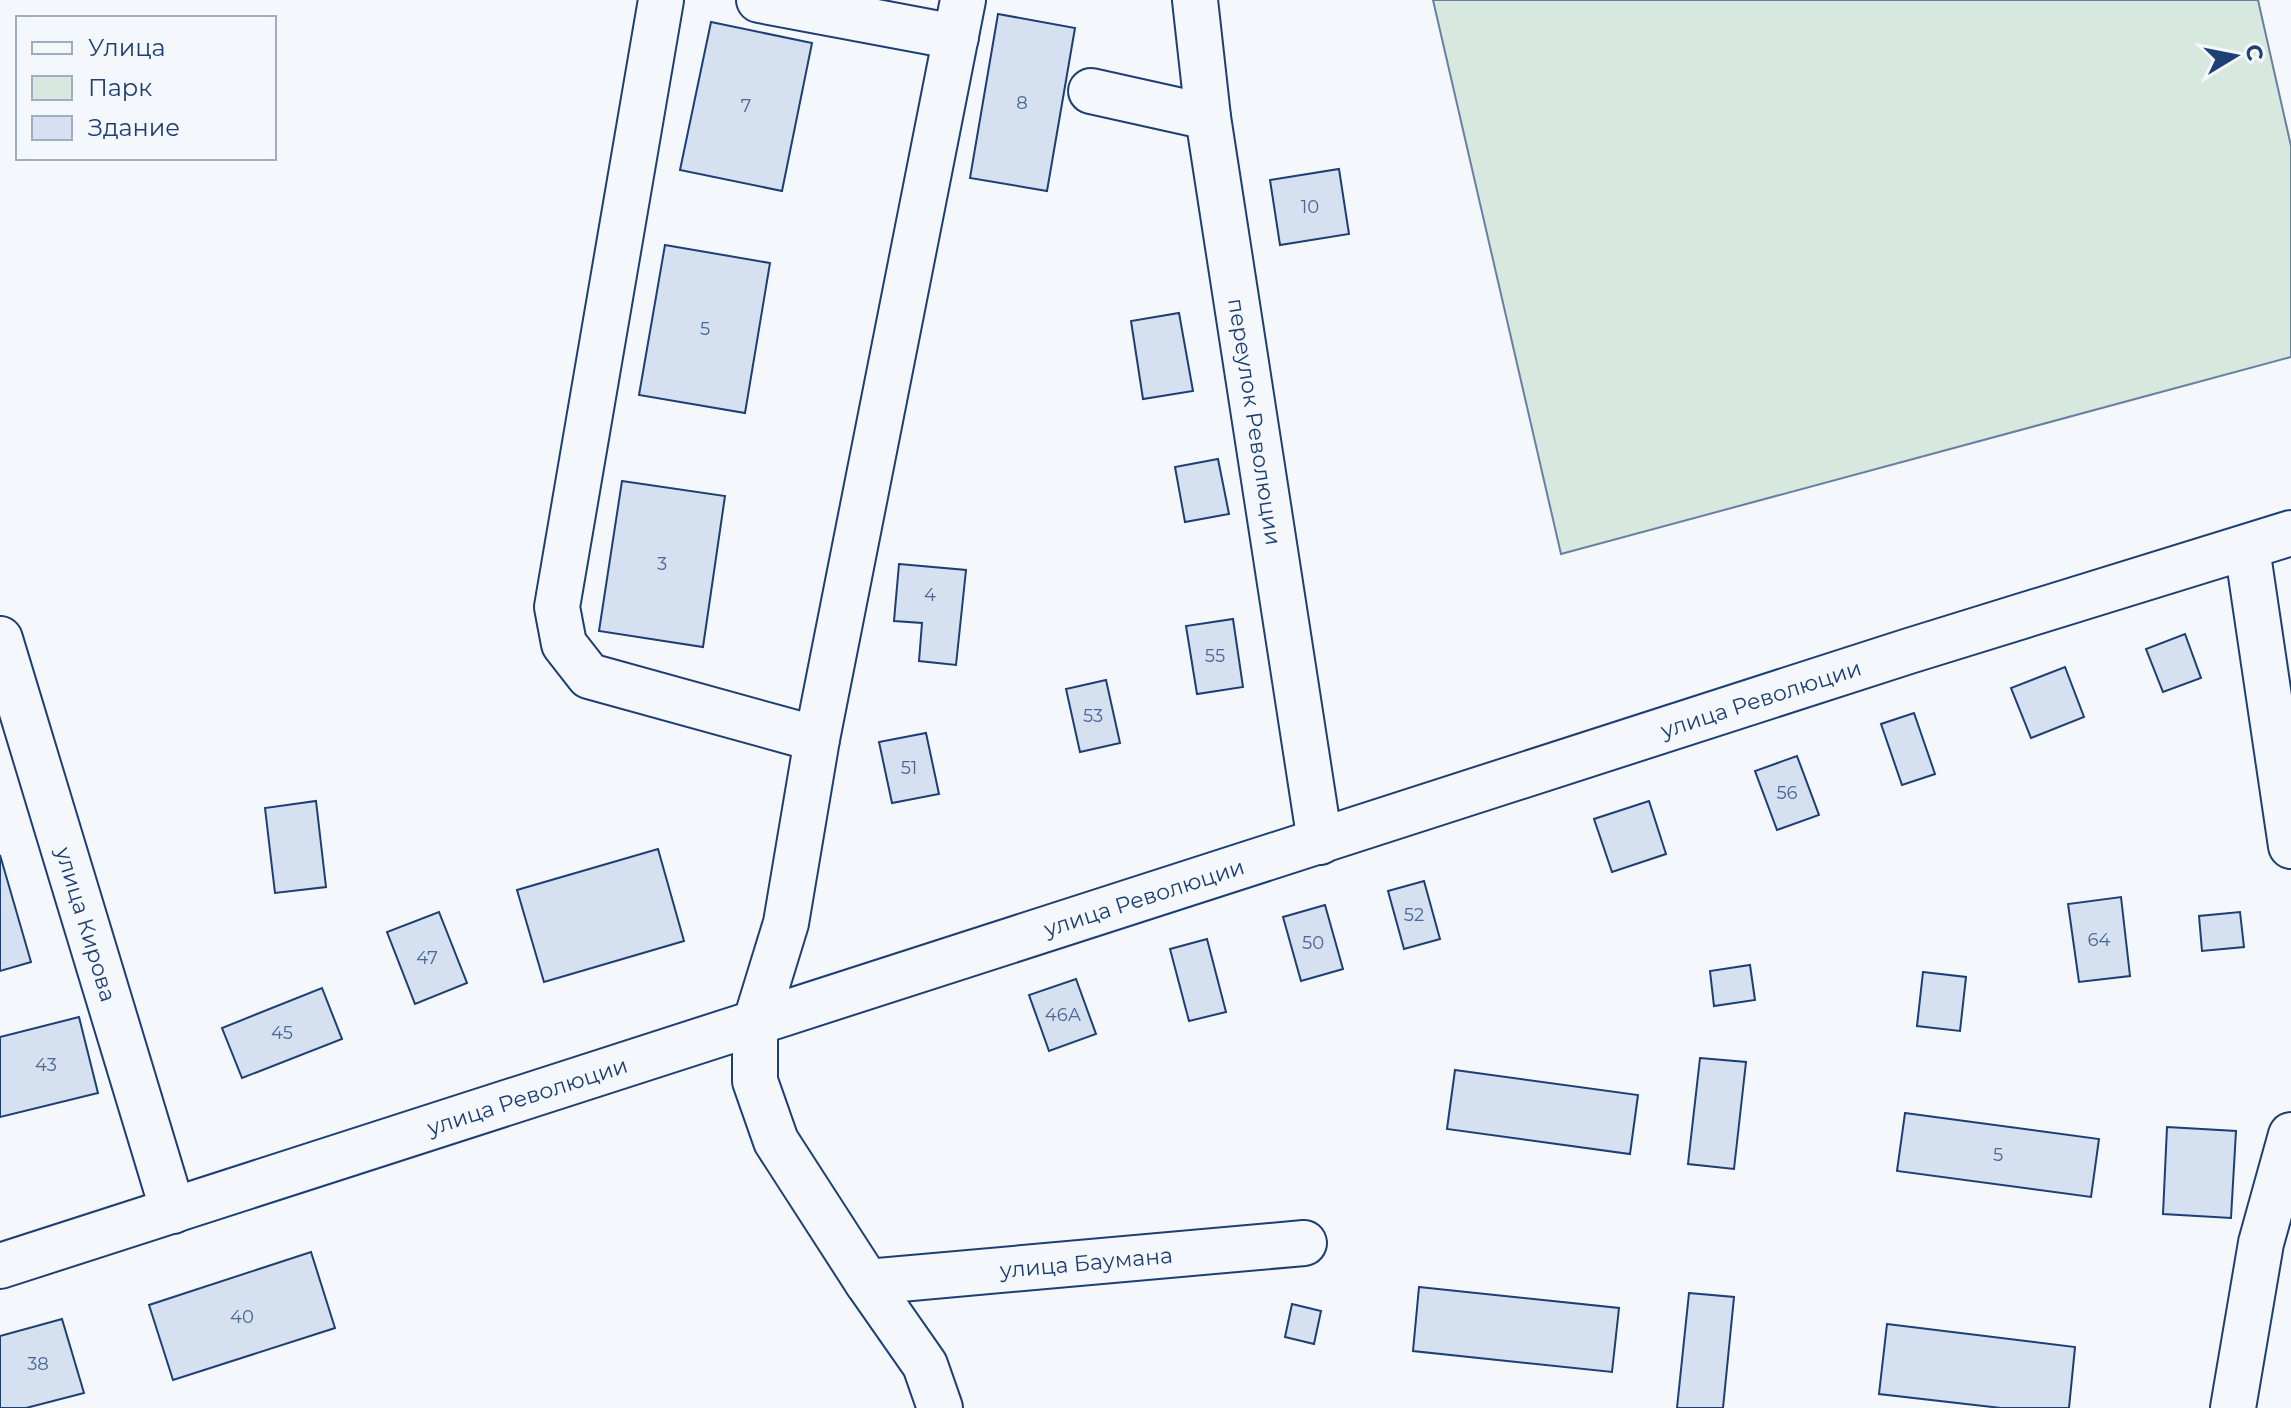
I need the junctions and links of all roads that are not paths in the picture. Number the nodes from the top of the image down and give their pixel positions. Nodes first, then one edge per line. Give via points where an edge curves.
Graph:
1 (661, 0) edge
2 (759, 0) edge
3 (1195, 0) edge
4 (960, 19) edge
5 (1091, 91) dead end
6 (1208, 117) junction
7 (2291, 533) edge
8 (2247, 548) junction
9 (0, 639) edge
10 (817, 739) junction
11 (1320, 842) junction
12 (2291, 846) edge
13 (755, 1024) junction
14 (2291, 1135) edge
15 (173, 1211) junction
16 (1304, 1243) dead end
17 (2276, 1244) edge
18 (0, 1266) edge
19 (867, 1282) junction
20 (940, 1408) edge
21 (2233, 1408) edge

1 - 10 street via 557,607 564,644 589,676
2 - 4 street
3 - 6 street, переулок Революции
4 - 10 street
5 - 6 street
6 - 11 street, переулок Революции
7 - 8 street, улица Революции
8 - 11 street, улица Революции via 1909,651
8 - 12 street
9 - 15 street, улица Кирова
10 - 13 street via 786,923
11 - 13 street, улица Революции
13 - 15 street, улица Революции
13 - 19 street via 755,1081 776,1141
14 - 17 street
15 - 18 street, улица Революции
16 - 19 street, улица Баумана
17 - 21 street
19 - 20 street via 925,1365

